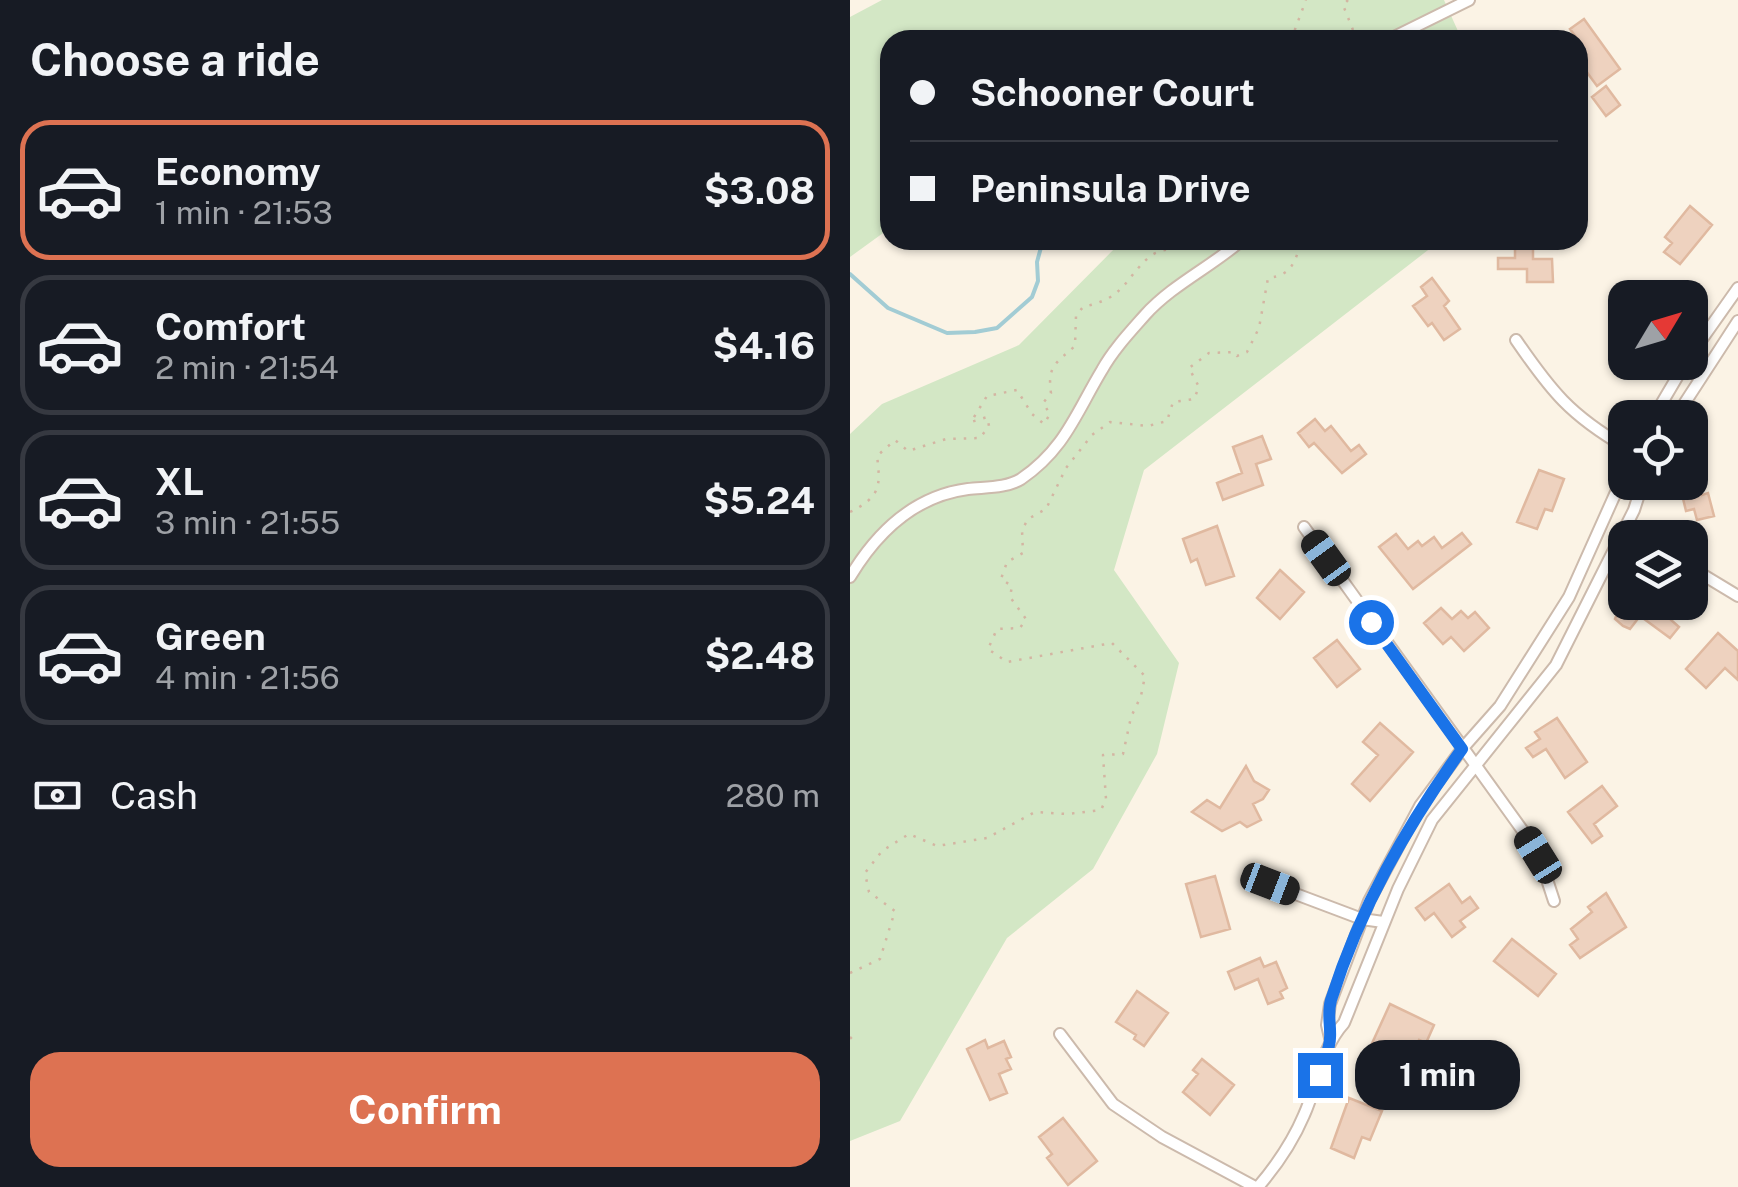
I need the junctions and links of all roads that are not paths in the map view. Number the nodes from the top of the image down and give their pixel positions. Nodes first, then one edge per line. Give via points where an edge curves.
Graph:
1 (1469, 0) edge
2 (1408, 30) edge
3 (1228, 250) edge
4 (1738, 288) edge
5 (1738, 321) edge
6 (1708, 331) edge
7 (1516, 340) dead end
8 (1686, 400) edge
9 (1608, 437) edge
10 (1613, 500) edge
11 (1304, 527) dead end
12 (1600, 529) junction
13 (1608, 533) edge
14 (1608, 566) edge
15 (850, 577) edge
16 (1708, 578) edge
17 (1738, 596) edge
18 (1462, 749) junction
19 (1474, 765) junction
20 (1270, 884) dead end
21 (1554, 901) dead end
22 (1362, 919) junction
23 (1383, 922) junction
24 (1060, 1034) dead end
25 (1330, 1038) junction
26 (1256, 1187) edge

1 - 2 street
3 - 15 street via 1145,316 1102,368 1056,450 1014,483 919,503 872,545
4 - 6 street
5 - 8 street
7 - 9 street via 1568,409
10 - 12 street
11 - 18 street
12 - 13 street
12 - 18 street via 1543,640
14 - 19 street via 1556,665
16 - 17 street
18 - 19 street
18 - 22 street via 1420,806
19 - 21 street via 1538,855
19 - 23 street via 1432,820
20 - 22 street
22 - 23 street
22 - 25 street via 1330,1004
23 - 25 street via 1344,1023
24 - 26 street via 1114,1104
25 - 26 street via 1302,1120

